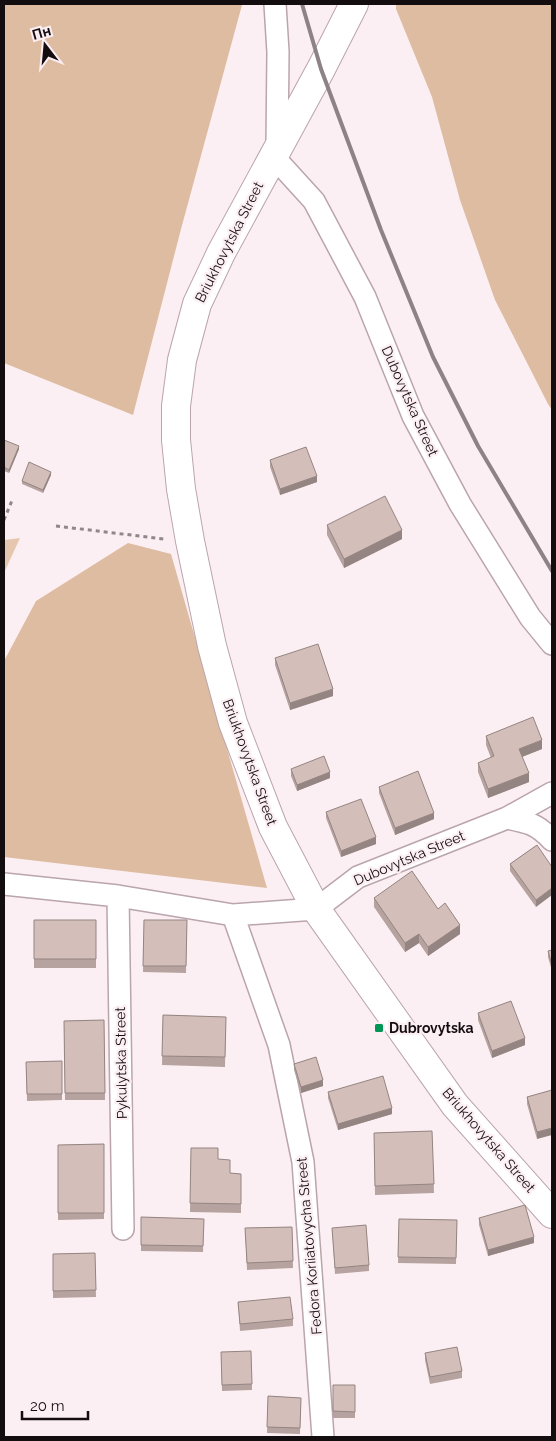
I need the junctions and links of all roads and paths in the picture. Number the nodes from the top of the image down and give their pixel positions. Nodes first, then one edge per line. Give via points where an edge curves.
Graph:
1 (275, 4) edge
2 (354, 4) edge
3 (275, 151) junction
4 (13, 498) dead end
5 (4, 520) edge
6 (552, 644) edge
7 (552, 793) edge
8 (507, 818) junction
9 (552, 840) edge
10 (4, 884) edge
11 (118, 896) junction
12 (316, 909) junction
13 (233, 915) junction
14 (552, 1214) edge
15 (123, 1229) dead end
16 (323, 1437) edge

1 - 3 street via 278,52
2 - 3 main road, Briukhovytska Street
3 - 6 street, Dubovytska Street via 314,201 365,298 414,416 460,504 530,617
3 - 12 main road, Briukhovytska Street via 220,253 197,304 182,360 176,406 176,440 190,541 212,646 233,723 273,827
4 - 5 path
7 - 8 street, Dubovytska Street
8 - 9 street via 527,822
8 - 12 street, Dubovytska Street via 358,877
10 - 11 street
11 - 13 street
11 - 15 street, Pykulytska Street
12 - 13 street
12 - 14 main road, Briukhovytska Street via 455,1105
13 - 16 street, Fedora Koriiatovycha Street via 278,1045 303,1162

